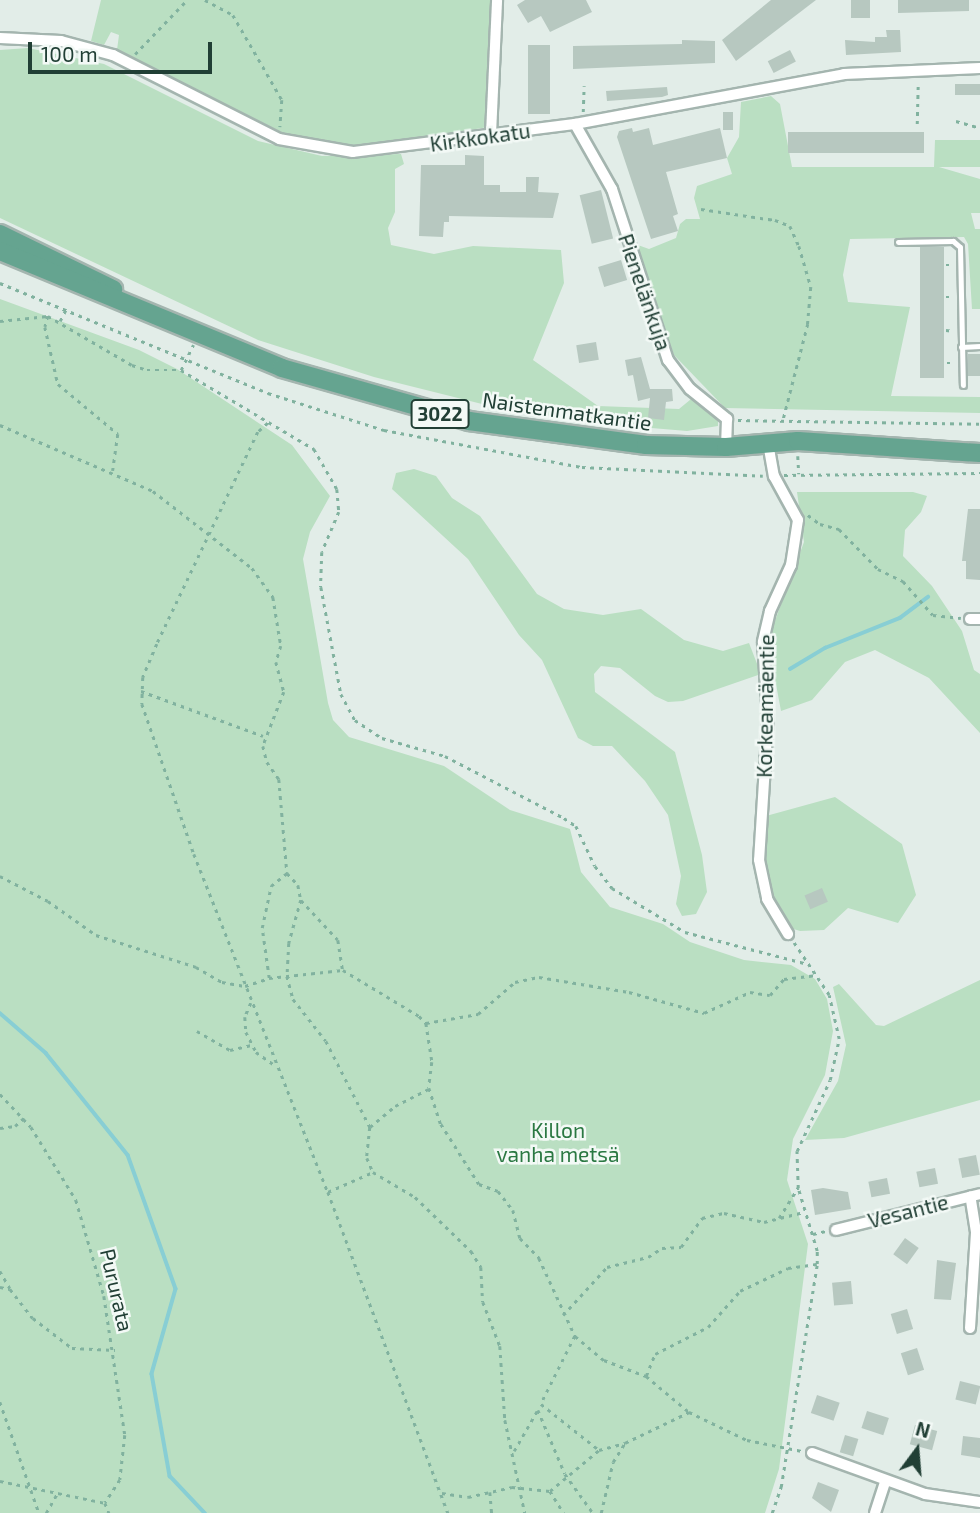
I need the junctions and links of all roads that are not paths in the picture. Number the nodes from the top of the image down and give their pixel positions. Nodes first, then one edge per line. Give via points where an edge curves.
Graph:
1 (497, 0) edge
2 (0, 38) edge
3 (980, 68) edge
4 (579, 123) junction
5 (491, 134) junction
6 (0, 234) edge
7 (898, 242) dead end
8 (0, 251) edge
9 (167, 320) junction
10 (980, 346) edge
11 (961, 347) junction
12 (963, 386) dead end
13 (980, 443) edge
14 (726, 447) junction
15 (929, 447) junction
16 (768, 448) junction
17 (980, 453) edge
18 (788, 933) road end
19 (975, 1195) edge
20 (836, 1230) dead end
21 (970, 1328) dead end
22 (812, 1453) road end
23 (885, 1482) junction
24 (980, 1502) edge
25 (875, 1513) edge

1 - 5 street
2 - 5 street, Kirkkokatu via 61,41 130,62 279,139 318,148 373,152
3 - 4 street, Kirkkokatu via 844,74
4 - 5 street, Kirkkokatu
4 - 14 street, Pienelänkuja via 612,189 668,360 690,389 727,419
6 - 9 main road, Naistenmatkantie / 3022
7 - 11 lane via 953,241 960,247
8 - 9 main road, Naistenmatkantie / 3022
9 - 14 main road, Naistenmatkantie / 3022 via 282,368 413,408 592,440
10 - 11 lane
11 - 12 lane
13 - 15 main road, Naistenmatkantie / 3022
14 - 16 main road, Naistenmatkantie / 3022
15 - 16 main road, Naistenmatkantie / 3022
15 - 17 main road, Naistenmatkantie / 3022
16 - 18 street, Korkeamäentie via 774,476 798,520 795,551 770,611 763,642 768,718 759,860 767,899
19 - 20 street, Vesantie
19 - 21 street
22 - 23 street
23 - 24 street via 925,1494
23 - 25 street

